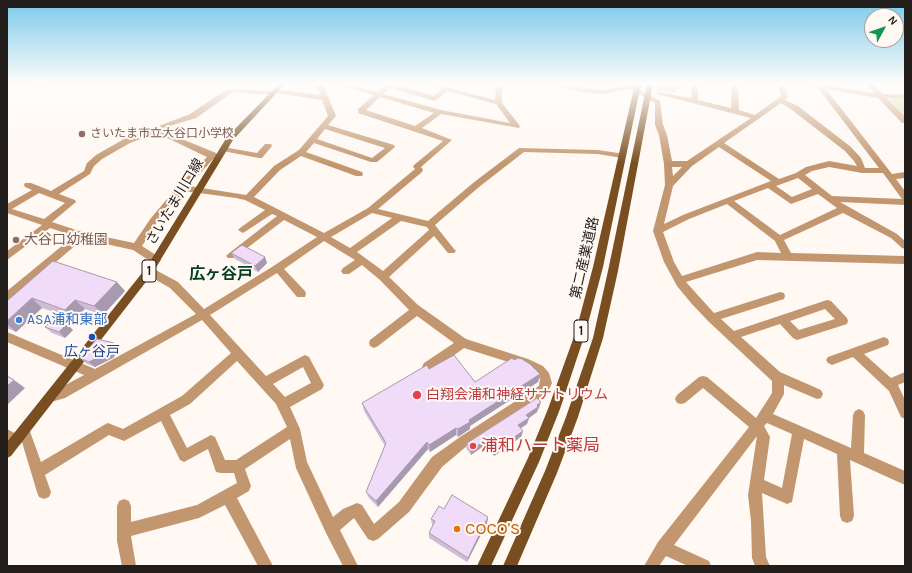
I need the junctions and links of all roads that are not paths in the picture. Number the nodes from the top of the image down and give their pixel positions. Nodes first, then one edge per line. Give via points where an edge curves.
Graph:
1 (200, 111) edge
2 (256, 111) edge
3 (330, 111) edge
4 (360, 111) edge
5 (436, 111) edge
6 (504, 111) edge
7 (628, 111) edge
8 (645, 111) edge
9 (658, 111) edge
10 (735, 111) edge
11 (766, 111) edge
12 (799, 111) edge
13 (840, 111) edge
14 (895, 111) edge
15 (440, 112) junction
16 (756, 118) junction
17 (905, 121) edge
18 (163, 126) dead end
19 (324, 126) junction
20 (416, 129) junction
21 (313, 140) junction
22 (718, 143) junction
23 (268, 146) dead end
24 (223, 149) junction
25 (301, 153) junction
26 (622, 156) junction
27 (215, 157) junction
28 (668, 164) junction
29 (689, 164) junction
30 (862, 170) junction
31 (359, 174) dead end
32 (888, 174) junction
33 (799, 175) junction
34 (905, 175) edge
35 (774, 183) junction
36 (28, 185) dead end
37 (669, 185) junction
38 (181, 188) junction
39 (39, 189) junction
40 (198, 190) junction
41 (820, 190) junction
42 (52, 194) junction
43 (905, 197) edge
44 (248, 198) junction
45 (831, 199) junction
46 (728, 201) junction
47 (905, 202) edge
48 (7, 209) edge
49 (843, 209) junction
50 (271, 210) junction
51 (371, 210) junction
52 (282, 216) junction
53 (400, 217) junction
54 (47, 223) junction
55 (432, 227) junction
56 (243, 230) dead end
57 (658, 232) junction
58 (80, 235) junction
59 (324, 237) junction
60 (779, 239) junction
61 (905, 246) edge
62 (136, 248) junction
63 (452, 251) dead end
64 (351, 252) junction
65 (7, 256) edge
66 (231, 256) edge
67 (788, 258) junction
68 (156, 260) junction
69 (362, 260) junction
70 (905, 260) edge
71 (278, 268) junction
72 (149, 270) junction
73 (346, 271) dead end
74 (383, 277) junction
75 (680, 280) junction
76 (301, 294) dead end
77 (780, 296) dead end
78 (7, 298) edge
79 (417, 310) junction
80 (204, 314) junction
81 (712, 318) junction
82 (782, 319) junction
83 (7, 336) edge
84 (732, 336) junction
85 (884, 342) dead end
86 (374, 343) dead end
87 (463, 343) junction
88 (855, 352) junction
89 (237, 354) junction
90 (832, 360) dead end
91 (76, 366) junction
92 (428, 367) edge
93 (96, 375) junction
94 (776, 376) junction
95 (905, 377) edge
96 (264, 383) junction
97 (890, 384) junction
98 (817, 394) dead end
99 (51, 397) junction
100 (681, 398) dead end
101 (282, 406) junction
102 (163, 413) junction
103 (905, 413) edge
104 (859, 415) dead end
105 (761, 421) junction
106 (294, 429) junction
107 (24, 430) junction
108 (799, 431) junction
109 (11, 438) edge
110 (843, 451) junction
111 (7, 452) edge
112 (857, 458) junction
113 (238, 466) junction
114 (37, 472) junction
115 (905, 478) edge
116 (757, 484) junction
117 (44, 492) dead end
118 (228, 496) junction
119 (124, 506) dead end
120 (847, 516) dead end
121 (331, 528) junction
122 (124, 531) junction
123 (663, 547) junction
124 (129, 566) edge
125 (266, 566) edge
126 (351, 566) edge
127 (484, 566) edge
128 (510, 566) edge
129 (651, 566) edge
130 (704, 566) edge
131 (763, 566) edge

1 - 18 street via 193,116
2 - 24 main road, さいたま川口線 / 1
3 - 19 street via 332,116
4 - 20 street
5 - 15 street
6 - 15 street via 516,126
7 - 26 main road, 第二産業道路 / 1
8 - 128 main road, 第二産業道路 / 1 via 598,338 551,473
9 - 28 street
10 - 16 street
11 - 16 street
12 - 30 street via 848,149 858,160
13 - 32 street
14 - 17 street
15 - 20 street
16 - 22 street
19 - 21 street
19 - 21 street via 391,147 371,160
20 - 51 street via 448,140 418,167 419,170
21 - 25 street
22 - 29 street
22 - 35 street
23 - 24 street via 259,156
24 - 27 main road, さいたま川口線 / 1
25 - 31 street
25 - 44 street via 278,168
26 - 55 street via 598,152 522,150 476,184
26 - 127 main road, 第二産業道路 / 1 via 581,331 533,462
27 - 38 street
27 - 40 main road, さいたま川口線 / 1
27 - 42 street via 160,132 127,141 99,157 90,165 87,172
28 - 29 street
28 - 37 street
29 - 37 street
30 - 32 street
30 - 33 street via 829,164 809,169
32 - 34 street
32 - 43 street
33 - 35 street
33 - 41 street
35 - 41 street via 791,201
35 - 46 street
36 - 39 street
37 - 57 street
38 - 40 street
38 - 62 street via 154,220
39 - 42 street
39 - 48 street
40 - 44 street
40 - 68 main road, さいたま川口線 / 1
41 - 45 street
42 - 54 street via 72,202
44 - 50 street
45 - 47 street
45 - 49 street
46 - 57 street via 686,217
46 - 60 street
48 - 54 street
49 - 60 street
49 - 61 street via 894,236
50 - 52 street
50 - 56 street
51 - 53 street
51 - 59 street
52 - 59 street
52 - 66 street
53 - 55 street
53 - 64 street
54 - 58 street
54 - 65 street
55 - 63 street
55 - 74 street
57 - 75 street via 669,262
58 - 62 street
58 - 78 street
59 - 64 street
59 - 71 street
60 - 67 street
62 - 68 street
64 - 69 street
67 - 70 street
67 - 75 street via 757,256
68 - 72 main road, さいたま川口線 / 1
69 - 73 street
69 - 74 street
71 - 76 street
71 - 80 street
72 - 80 street via 174,285
72 - 91 main road, さいたま川口線 / 1
74 - 79 street
75 - 81 street
77 - 81 street
79 - 86 street
79 - 87 street
80 - 89 street
80 - 93 street
81 - 84 street
82 - 82 street via 827,304 843,321 797,335
82 - 84 street
83 - 91 street
84 - 94 street
85 - 88 street
87 - 92 street
87 - 121 street via 524,362 539,370 545,377 543,390 464,440 437,462 404,507 373,534 357,510
88 - 90 street
88 - 97 street
89 - 96 street
89 - 102 street via 186,400
91 - 93 street
91 - 99 main road, さいたま川口線 / 1
93 - 99 street
94 - 98 street
94 - 105 street via 778,394
95 - 97 street
96 - 101 street
96 - 101 street via 306,360 318,385
97 - 103 street
99 - 107 main road, さいたま川口線 / 1
100 - 105 street via 703,381
101 - 106 street
102 - 113 street via 184,456 212,441 221,467
102 - 114 street via 124,435 108,429
104 - 112 street
105 - 108 street
105 - 116 street via 764,437
105 - 123 street
106 - 113 street
106 - 121 street via 301,463
107 - 109 main road, さいたま川口線 / 1
107 - 114 street
108 - 110 street
108 - 116 street via 787,497
109 - 111 main road, さいたま川口線 / 1
110 - 112 street
110 - 120 street
112 - 115 street
113 - 118 street via 244,486
114 - 117 street
116 - 131 street via 755,495 759,558
118 - 122 street via 199,511
118 - 125 street
119 - 122 street
121 - 126 street
122 - 124 street
123 - 129 street
123 - 130 street

